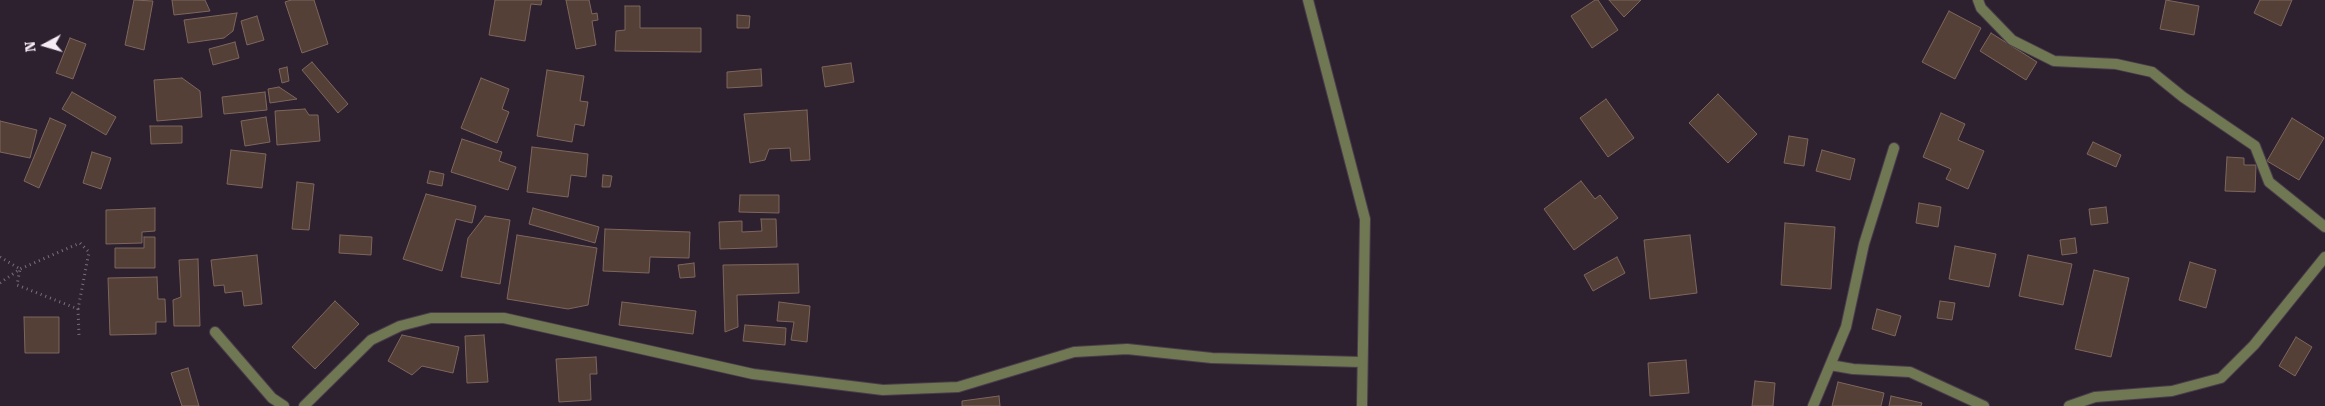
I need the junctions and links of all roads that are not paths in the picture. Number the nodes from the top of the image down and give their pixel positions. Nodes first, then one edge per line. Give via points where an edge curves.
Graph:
1 (1308, 0) edge
2 (1978, 0) edge
3 (1894, 148) dead end
4 (2325, 227) edge
5 (2325, 257) edge
6 (215, 332) dead end
7 (1361, 362) junction
8 (1830, 365) junction
9 (284, 406) edge
10 (304, 406) edge
11 (1362, 406) edge
12 (1813, 406) edge
13 (1984, 406) edge
14 (2069, 406) edge

1 - 7 street via 1365,219
2 - 4 street via 1981,8 2012,40 2054,60 2116,64 2152,72 2255,146 2269,182
3 - 8 street via 1864,244 1846,327
5 - 14 street via 2254,345 2221,378 2172,391 2095,397
6 - 9 street via 272,398
7 - 10 street via 1212,358 1127,349 1074,352 958,387 883,390 753,374 504,318 431,318 400,326 371,340
7 - 11 street
8 - 12 street
8 - 13 street via 1910,372

